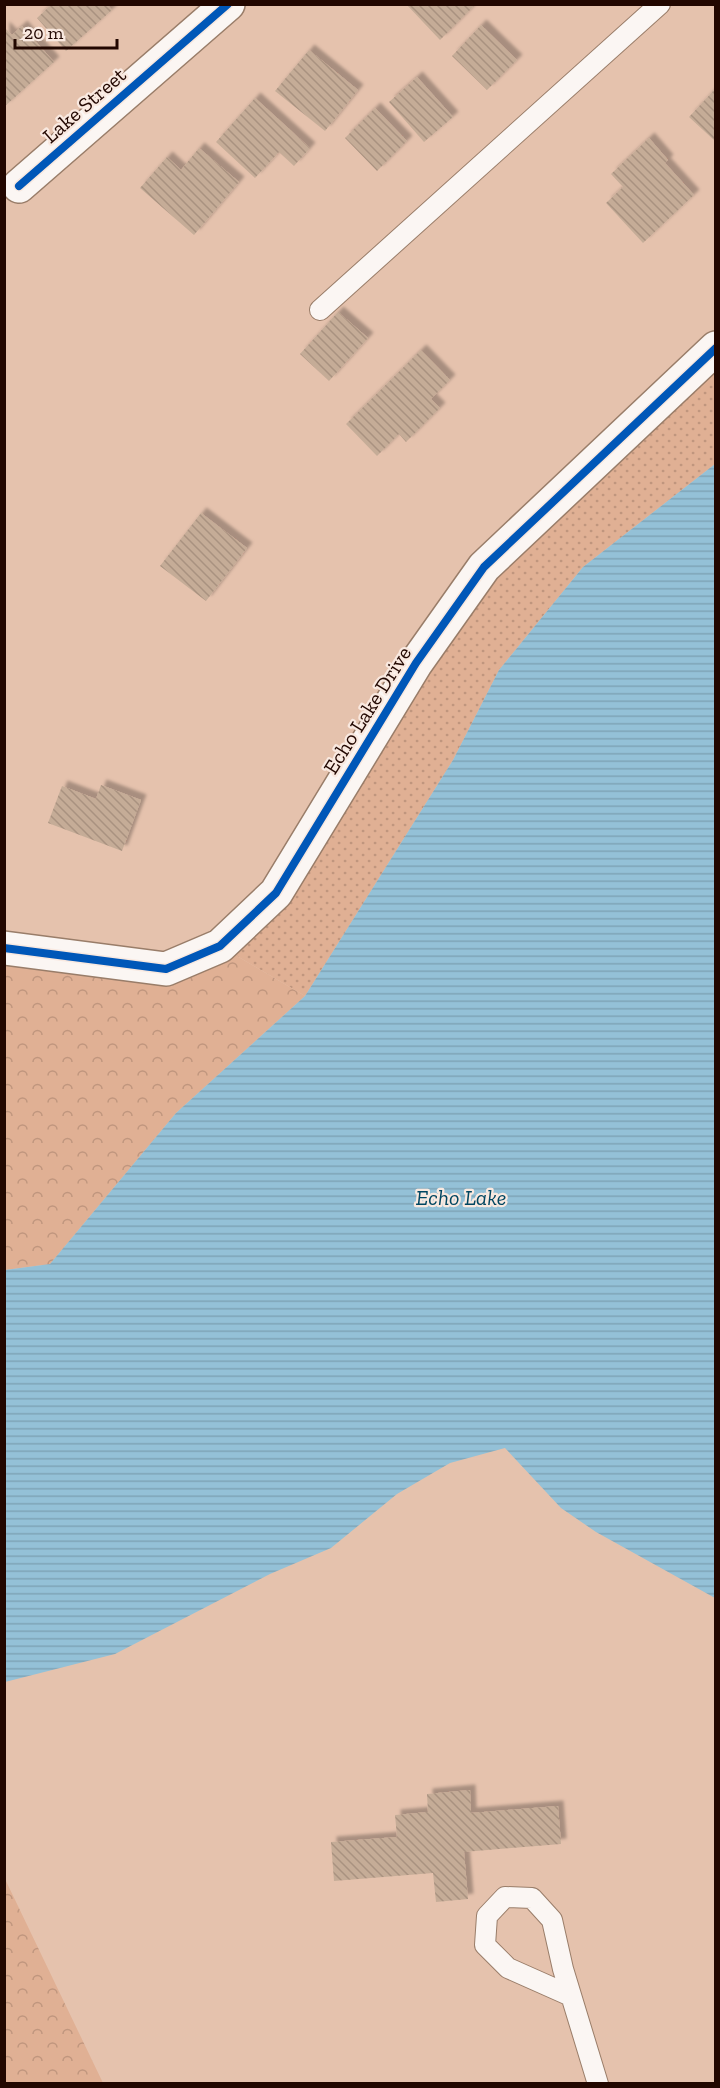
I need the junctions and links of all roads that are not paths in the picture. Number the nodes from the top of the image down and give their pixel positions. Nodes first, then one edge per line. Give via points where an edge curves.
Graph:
1 (228, 4) edge
2 (660, 4) edge
3 (12, 183) edge
4 (320, 310) dead end
5 (716, 348) edge
6 (4, 948) edge
7 (571, 1996) junction
8 (598, 2084) edge

1 - 3 street, Lake Street
2 - 4 lane
5 - 6 street, Echo Lake Drive via 484,567 416,663 276,893 220,946 166,969
7 - 7 lane via 552,1920 532,1898 505,1897 487,1916 485,1945 508,1968
7 - 8 lane

